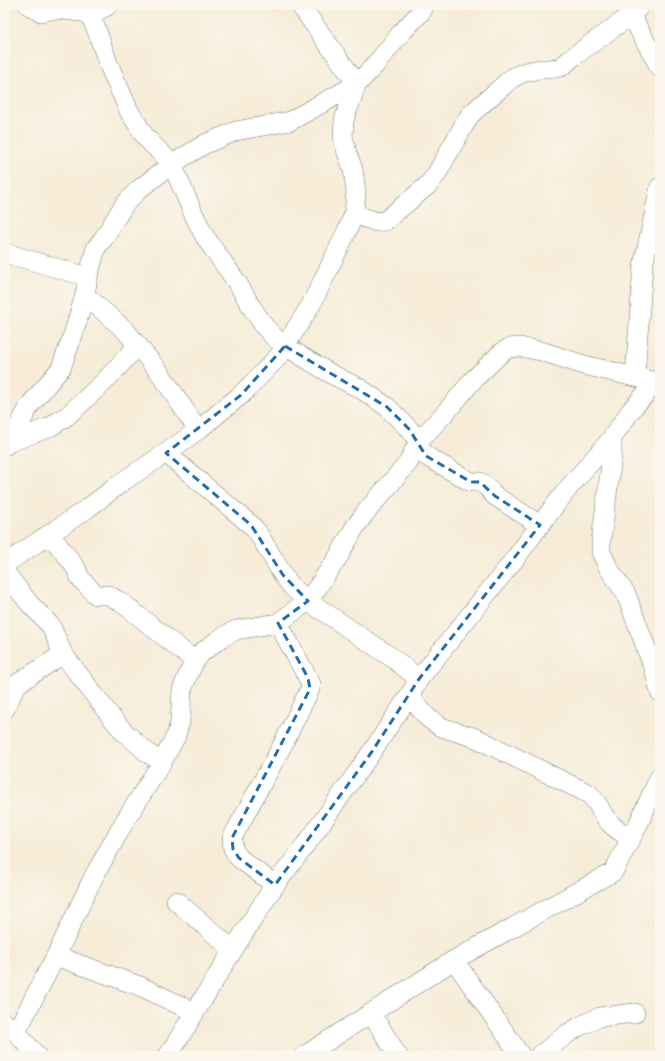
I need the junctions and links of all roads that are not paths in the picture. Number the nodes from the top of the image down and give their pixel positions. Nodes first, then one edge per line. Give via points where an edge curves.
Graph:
1 (28, 5) edge
2 (108, 5) edge
3 (300, 5) edge
4 (425, 5) edge
5 (636, 10) edge
6 (89, 14) junction
7 (660, 68) edge
8 (357, 84) junction
9 (172, 164) junction
10 (660, 187) edge
11 (354, 214) junction
12 (5, 253) edge
13 (86, 286) junction
14 (138, 345) junction
15 (285, 346) junction
16 (635, 377) junction
17 (658, 380) edge
18 (198, 430) junction
19 (612, 438) junction
20 (419, 441) junction
21 (7, 444) edge
22 (166, 453) junction
23 (540, 525) junction
24 (50, 534) junction
25 (5, 564) edge
26 (5, 572) edge
27 (308, 601) junction
28 (278, 623) junction
29 (63, 654) junction
30 (194, 661) junction
31 (418, 679) junction
32 (660, 692) edge
33 (409, 696) junction
34 (5, 708) edge
35 (162, 762) junction
36 (660, 776) edge
37 (631, 839) junction
38 (275, 885) junction
39 (176, 901) dead end
40 (233, 950) junction
41 (56, 956) junction
42 (454, 960) junction
43 (194, 1012) junction
44 (371, 1013) junction
45 (635, 1013) dead end
46 (11, 1028) edge
47 (37, 1056) edge
48 (168, 1056) edge
49 (304, 1056) edge
50 (398, 1056) edge
51 (521, 1056) edge
52 (539, 1056) edge

1 - 6 street via 41,12 56,9
2 - 6 street
3 - 8 street
4 - 8 street
5 - 7 street
5 - 11 street via 561,67 539,68 512,78 470,116 436,176 385,221 377,222
6 - 9 street via 130,111 146,138
8 - 9 street via 290,121 236,131 206,144
8 - 11 street via 344,120 343,136 353,169 356,192
9 - 13 street via 138,190 124,205 96,248
9 - 15 street via 205,237 264,326
10 - 16 street via 643,266
11 - 15 street via 312,303
12 - 13 street
13 - 14 street
13 - 21 street via 61,368 30,405
14 - 18 street
14 - 21 street via 104,382 67,416 50,427
15 - 18 street via 279,356 241,394
15 - 20 street via 388,407
16 - 17 street
16 - 20 street via 520,346 509,348 488,364
17 - 19 street via 632,409
18 - 22 street
19 - 23 street
19 - 32 street via 601,552 626,594
20 - 23 street via 420,449 426,456 471,482 480,482 496,496
20 - 27 street via 408,463 366,512
22 - 24 street
22 - 27 street via 251,525 283,575
23 - 31 street
24 - 25 street
24 - 30 street via 71,561 80,578 96,595 108,595 121,602
26 - 29 street via 51,626
27 - 28 street
27 - 31 street via 394,659
28 - 30 street via 236,630 208,647
28 - 38 street via 311,684 310,689 232,838 233,849 239,858
29 - 34 street via 18,684
29 - 35 street via 124,732
30 - 35 street via 182,690 180,722 176,736
31 - 33 street
33 - 37 street via 428,718 441,727 476,738 589,794 595,798 611,824
33 - 38 street
35 - 41 street via 94,876
36 - 37 street
37 - 42 street via 613,872
38 - 40 street
39 - 40 street
40 - 43 street
41 - 43 street via 142,987
41 - 46 street
42 - 44 street
42 - 51 street
43 - 48 street
44 - 49 street
44 - 50 street
45 - 52 street via 600,1016 567,1034
46 - 47 street

